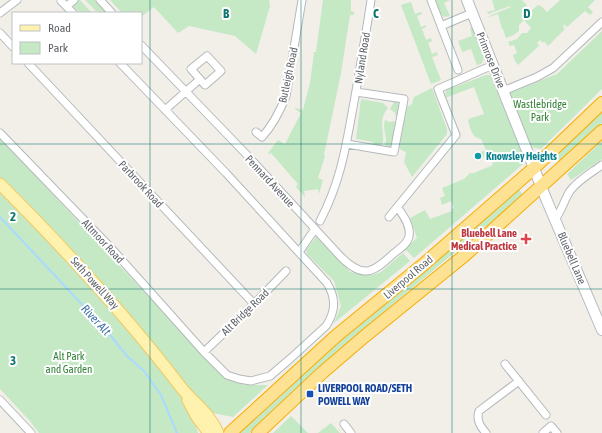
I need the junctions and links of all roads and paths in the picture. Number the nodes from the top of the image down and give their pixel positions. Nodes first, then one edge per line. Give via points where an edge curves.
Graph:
1 (17, 0) edge
2 (74, 0) edge
3 (100, 0) edge
4 (302, 0) edge
5 (371, 0) edge
6 (432, 0) edge
7 (467, 0) edge
8 (62, 1) edge
9 (67, 6) junction
10 (73, 12) edge
11 (111, 12) edge
12 (0, 13) edge
13 (472, 14) junction
14 (602, 22) edge
15 (441, 26) junction
16 (0, 33) edge
17 (142, 45) edge
18 (12, 46) edge
19 (29, 64) edge
20 (121, 64) edge
21 (493, 65) junction
22 (458, 70) dead end
23 (200, 78) dead end
24 (185, 91) junction
25 (503, 91) junction
26 (356, 92) junction
27 (602, 103) edge
28 (165, 110) junction
29 (602, 131) edge
30 (256, 132) dead end
31 (0, 133) edge
32 (347, 144) junction
33 (602, 165) edge
34 (534, 168) junction
35 (0, 184) edge
36 (541, 187) junction
37 (398, 208) junction
38 (389, 217) dead end
39 (555, 220) junction
40 (320, 221) dead end
41 (315, 229) junction
42 (299, 252) junction
43 (286, 271) dead end
44 (254, 304) junction
45 (602, 330) edge
46 (204, 352) junction
47 (505, 364) dead end
48 (519, 381) junction
49 (182, 389) junction
50 (0, 400) edge
51 (546, 415) dead end
52 (344, 424) dead end
53 (348, 432) edge
54 (31, 433) edge
55 (209, 433) edge
56 (218, 433) edge
57 (230, 433) edge
58 (258, 433) edge
59 (486, 433) edge
60 (543, 433) edge
61 (557, 433) edge

1 - 12 street
2 - 9 street
3 - 11 street
4 - 30 street, Butleigh Road via 286,96 268,131 262,137
5 - 26 street, Nyland Road
6 - 15 street
7 - 13 street, Primrose Drive
8 - 9 street
9 - 10 street
13 - 15 street
13 - 21 street, Primrose Drive
14 - 25 street via 554,68
15 - 22 street
16 - 18 street
17 - 24 street, Pennard Avenue
19 - 44 street, Parbrook Road
20 - 28 street
21 - 25 street, Primrose Drive
21 - 37 street via 438,89 456,135
23 - 24 street
24 - 28 street
24 - 41 street, Pennard Avenue
25 - 34 street, Primrose Drive
26 - 32 street, Nyland Road
26 - 32 street, Nyland Road via 404,99 403,105 394,152
27 - 34 highway, Liverpool Road
28 - 42 street
29 - 36 highway, Liverpool Road
31 - 46 street, Altmoor Road via 112,249
32 - 40 street, Nyland Road via 342,168
33 - 39 street via 570,192
34 - 36 street, Primrose Drive
34 - 57 highway, Liverpool Road via 424,264 336,336
35 - 49 main road, Seth Powell Way via 114,304
36 - 39 street, Bluebell Lane
36 - 58 highway, Liverpool Road via 455,264 339,358
37 - 38 street
37 - 41 street, Pennard Avenue via 406,220 410,235 404,245 381,266 374,269 360,271 349,265
39 - 45 street, Bluebell Lane
41 - 42 street
42 - 46 street via 331,289 334,308 326,326 276,372 257,380 244,381 227,375
43 - 44 street, Alt Bridge Road
44 - 46 street, Alt Bridge Road
47 - 48 street
48 - 51 street
48 - 59 street via 481,410 479,424
49 - 55 main road, Seth Powell Way
49 - 56 main road, Seth Powell Way via 209,416
50 - 54 street
52 - 53 street
60 - 61 street via 551,426

